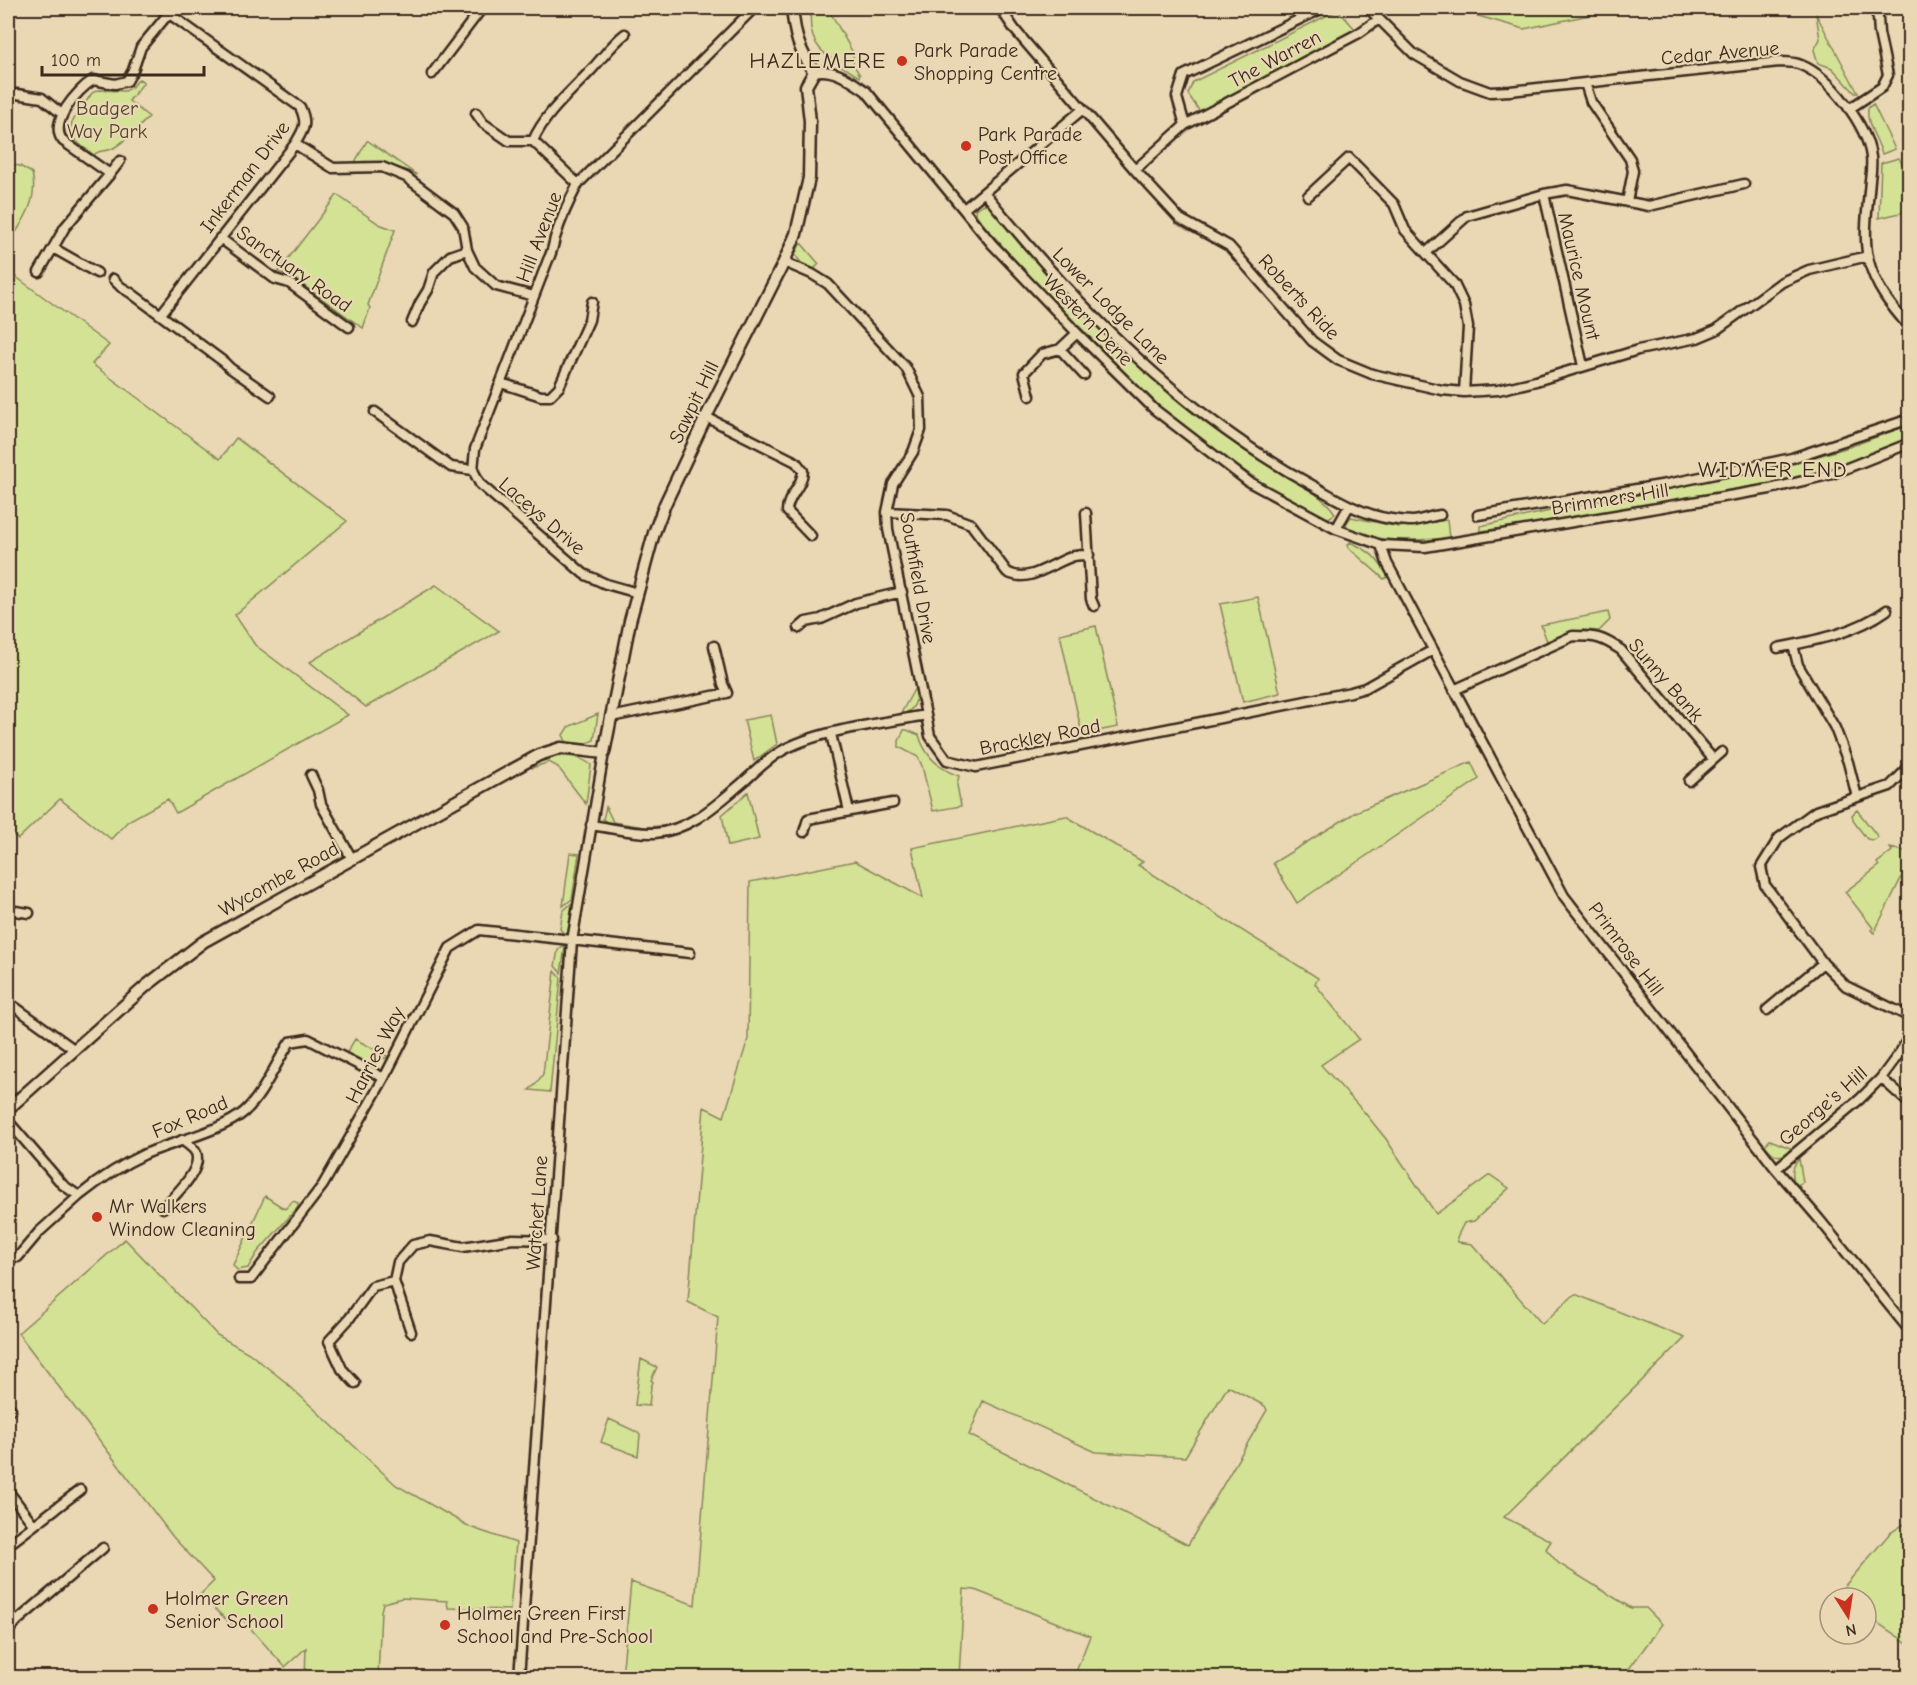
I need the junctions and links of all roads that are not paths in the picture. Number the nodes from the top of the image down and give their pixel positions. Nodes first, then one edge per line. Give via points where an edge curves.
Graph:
1 (161, 8) edge
2 (482, 8) edge
3 (754, 8) edge
4 (792, 8) edge
5 (1013, 8) edge
6 (1323, 8) edge
7 (1368, 8) edge
8 (1874, 8) edge
9 (1002, 11) edge
10 (169, 13) junction
11 (1379, 19) junction
12 (625, 34) dead end
13 (814, 72) junction
14 (432, 74) dead end
15 (1585, 83) junction
16 (8, 95) edge
17 (1083, 109) junction
18 (1849, 109) junction
19 (476, 113) dead end
20 (62, 114) junction
21 (1185, 125) junction
22 (533, 141) junction
23 (295, 144) junction
24 (120, 162) dead end
25 (1136, 170) junction
26 (110, 174) junction
27 (578, 184) junction
28 (1744, 184) dead end
29 (984, 192) junction
30 (1544, 194) junction
31 (1308, 196) dead end
32 (1627, 202) junction
33 (964, 209) junction
34 (220, 238) junction
35 (53, 248) junction
36 (467, 250) junction
37 (1427, 252) junction
38 (1868, 256) junction
39 (784, 262) junction
40 (39, 272) dead end
41 (97, 273) dead end
42 (113, 279) dead end
43 (534, 296) junction
44 (592, 302) dead end
45 (161, 314) junction
46 (412, 322) dead end
47 (349, 327) dead end
48 (1910, 328) edge
49 (1077, 333) junction
50 (1060, 349) junction
51 (1583, 366) junction
52 (1084, 375) dead end
53 (501, 383) junction
54 (1464, 392) junction
55 (270, 396) dead end
56 (1030, 396) dead end
57 (375, 412) dead end
58 (706, 417) junction
59 (1910, 418) edge
60 (1910, 443) edge
61 (473, 470) junction
62 (1349, 506) junction
63 (887, 512) junction
64 (1086, 513) dead end
65 (1440, 515) dead end
66 (1478, 515) dead end
67 (1336, 529) junction
68 (811, 536) dead end
69 (1381, 545) junction
70 (1089, 555) junction
71 (638, 592) junction
72 (902, 592) junction
73 (1094, 606) dead end
74 (1887, 610) dead end
75 (799, 628) dead end
76 (1793, 645) junction
77 (714, 646) dead end
78 (1778, 648) dead end
79 (1433, 650) junction
80 (1454, 690) junction
81 (926, 715) junction
82 (611, 717) junction
83 (831, 734) junction
84 (1722, 752) dead end
85 (604, 753) junction
86 (1713, 759) junction
87 (1910, 766) edge
88 (311, 775) dead end
89 (1689, 781) dead end
90 (1857, 797) junction
91 (893, 803) dead end
92 (849, 811) junction
93 (591, 825) junction
94 (804, 832) dead end
95 (352, 859) junction
96 (8, 910) edge
97 (28, 913) dead end
98 (572, 941) junction
99 (690, 953) dead end
100 (1823, 963) junction
101 (8, 1002) edge
102 (1767, 1010) dead end
103 (1910, 1017) edge
104 (1910, 1035) edge
105 (75, 1050) junction
106 (384, 1078) junction
107 (1881, 1078) junction
108 (1910, 1104) edge
109 (8, 1109) edge
110 (8, 1122) edge
111 (182, 1140) junction
112 (1776, 1169) junction
113 (79, 1196) junction
114 (163, 1208) dead end
115 (552, 1240) junction
116 (18, 1257) dead end
117 (239, 1279) dead end
118 (251, 1279) junction
119 (394, 1281) junction
120 (249, 1290) dead end
121 (1910, 1331) edge
122 (411, 1332) dead end
123 (355, 1383) dead end
124 (80, 1490) dead end
125 (8, 1491) edge
126 (33, 1524) junction
127 (8, 1545) edge
128 (103, 1548) dead end
129 (8, 1631) edge
130 (519, 1677) edge

1 - 10 street, Inkerman Drive
2 - 14 street
3 - 27 street, Hill Avenue
4 - 13 street via 795,35
5 - 9 street
6 - 21 street, The Warren via 1184,75 1177,97
7 - 11 street, Cedar Avenue
8 - 18 street via 1888,75 1882,87
9 - 17 street, Roberts Ride
10 - 20 street via 141,47 127,81 115,84 93,80
10 - 23 street, Inkerman Drive via 300,107 305,127
11 - 15 street, Cedar Avenue via 1414,54 1460,81 1490,92
11 - 21 street, The Warren
12 - 22 street via 539,126
13 - 33 street, Western Dene via 844,77 866,91
13 - 39 street, Sawpit Hill via 806,86 809,178 796,234
15 - 18 street, Cedar Avenue via 1779,62 1800,64 1835,91
15 - 32 street via 1591,102 1630,159
16 - 20 street via 42,98
17 - 25 street, Roberts Ride
17 - 29 street
18 - 38 street, Cedar Avenue via 1865,136 1872,159
19 - 22 street via 483,123 509,141
20 - 26 street via 59,136
21 - 25 street, The Warren
22 - 27 street
23 - 34 street, Inkerman Drive
23 - 36 street via 333,168 382,167 406,177 454,213 463,227
24 - 26 street
25 - 54 street, Roberts Ride via 1180,219 1229,246 1312,341 1338,360 1372,374
26 - 35 street via 65,227
27 - 43 street, Hill Avenue
28 - 32 street via 1649,206
29 - 33 street
29 - 62 street, Lower Lodge Lane via 1036,254 1175,392 1292,475
30 - 32 street via 1567,190
30 - 37 street via 1467,216
30 - 51 street, Maurice Mount
31 - 37 street via 1352,155 1394,204 1405,230
33 - 49 street, Western Dene
34 - 45 street, Inkerman Drive
34 - 47 street, Sanctuary Road
35 - 40 street
35 - 41 street
36 - 43 street via 475,267 496,286
36 - 46 street via 450,256 434,272
37 - 54 street via 1454,284 1464,305 1468,327
38 - 48 street, Cedar Avenue via 1884,298
38 - 51 street, Roberts Ride via 1809,270 1782,282 1716,330 1697,338
39 - 58 street, Sawpit Hill
39 - 63 street, Southfield Drive via 828,284 906,368 920,397 921,429 913,452 893,484
42 - 45 street
43 - 53 street, Hill Avenue
44 - 53 street via 589,320 559,387 550,396
45 - 55 street
49 - 50 street
49 - 67 street, Western Dene via 1154,409 1249,482
50 - 52 street
50 - 56 street via 1042,354 1024,373
51 - 54 street, Roberts Ride via 1508,388
53 - 61 street, Hill Avenue via 475,449
57 - 61 street, Laceys Drive via 451,467
58 - 68 street via 796,462 803,471 803,481 787,504 787,511
58 - 71 street, Sawpit Hill via 665,504
59 - 66 street via 1792,458 1667,484
60 - 69 street, Brimmers Hill via 1832,474 1770,489 1425,547
61 - 71 street, Laceys Drive via 480,484 584,574
62 - 65 street, Lower Lodge Lane via 1389,519 1415,521
62 - 67 street
63 - 70 street via 947,515 971,524 1014,576 1029,575 1076,555
63 - 72 street, Southfield Drive
64 - 70 street
67 - 69 street, Western Dene
69 - 79 street, Primrose Hill
70 - 73 street
71 - 82 street, Sawpit Hill
72 - 75 street via 856,603
72 - 81 street, Southfield Drive
74 - 76 street via 1848,632
76 - 78 street
76 - 90 street via 1798,665 1834,728
77 - 82 street via 727,693
79 - 80 street, Primrose Hill
79 - 81 street, Brackley Road via 1358,690 976,767 947,759 930,736
80 - 86 street, Sunny Bank via 1573,636 1594,636 1621,650
80 - 112 street, Primrose Hill via 1564,896
81 - 83 street
82 - 85 street, Sawpit Hill
83 - 92 street
83 - 93 street via 779,752 698,819 674,829 655,833
84 - 86 street
85 - 93 street, Watchet Lane
85 - 95 street, Wycombe Road via 561,748 538,755
86 - 89 street
87 - 90 street via 1890,786
88 - 95 street via 321,804
90 - 100 street via 1816,811 1779,838 1761,867 1765,885
91 - 92 street
92 - 94 street via 808,819
93 - 98 street, Watchet Lane
95 - 105 street, Wycombe Road via 203,942
96 - 97 street
98 - 99 street, Harries Way
98 - 106 street, Harries Way via 479,930 450,948
98 - 115 street, Watchet Lane
100 - 102 street
100 - 103 street via 1846,986
101 - 105 street
104 - 107 street, George's Hill
105 - 109 street, Wycombe Road
106 - 111 street, Fox Road via 308,1040 290,1042 244,1112
106 - 118 street, Harries Way via 323,1185
107 - 108 street
107 - 112 street, George's Hill
110 - 113 street via 63,1185
111 - 113 street, Fox Road via 105,1175
111 - 114 street via 195,1152 197,1160 190,1177
112 - 121 street, Primrose Hill
113 - 116 street, Fox Road
115 - 119 street via 513,1239 463,1247 430,1241 413,1245 398,1262
115 - 130 street, Watchet Lane
117 - 118 street
118 - 120 street, Harries Way
119 - 122 street
119 - 123 street via 373,1286 329,1341 342,1369
124 - 126 street
125 - 126 street
126 - 127 street
128 - 129 street

